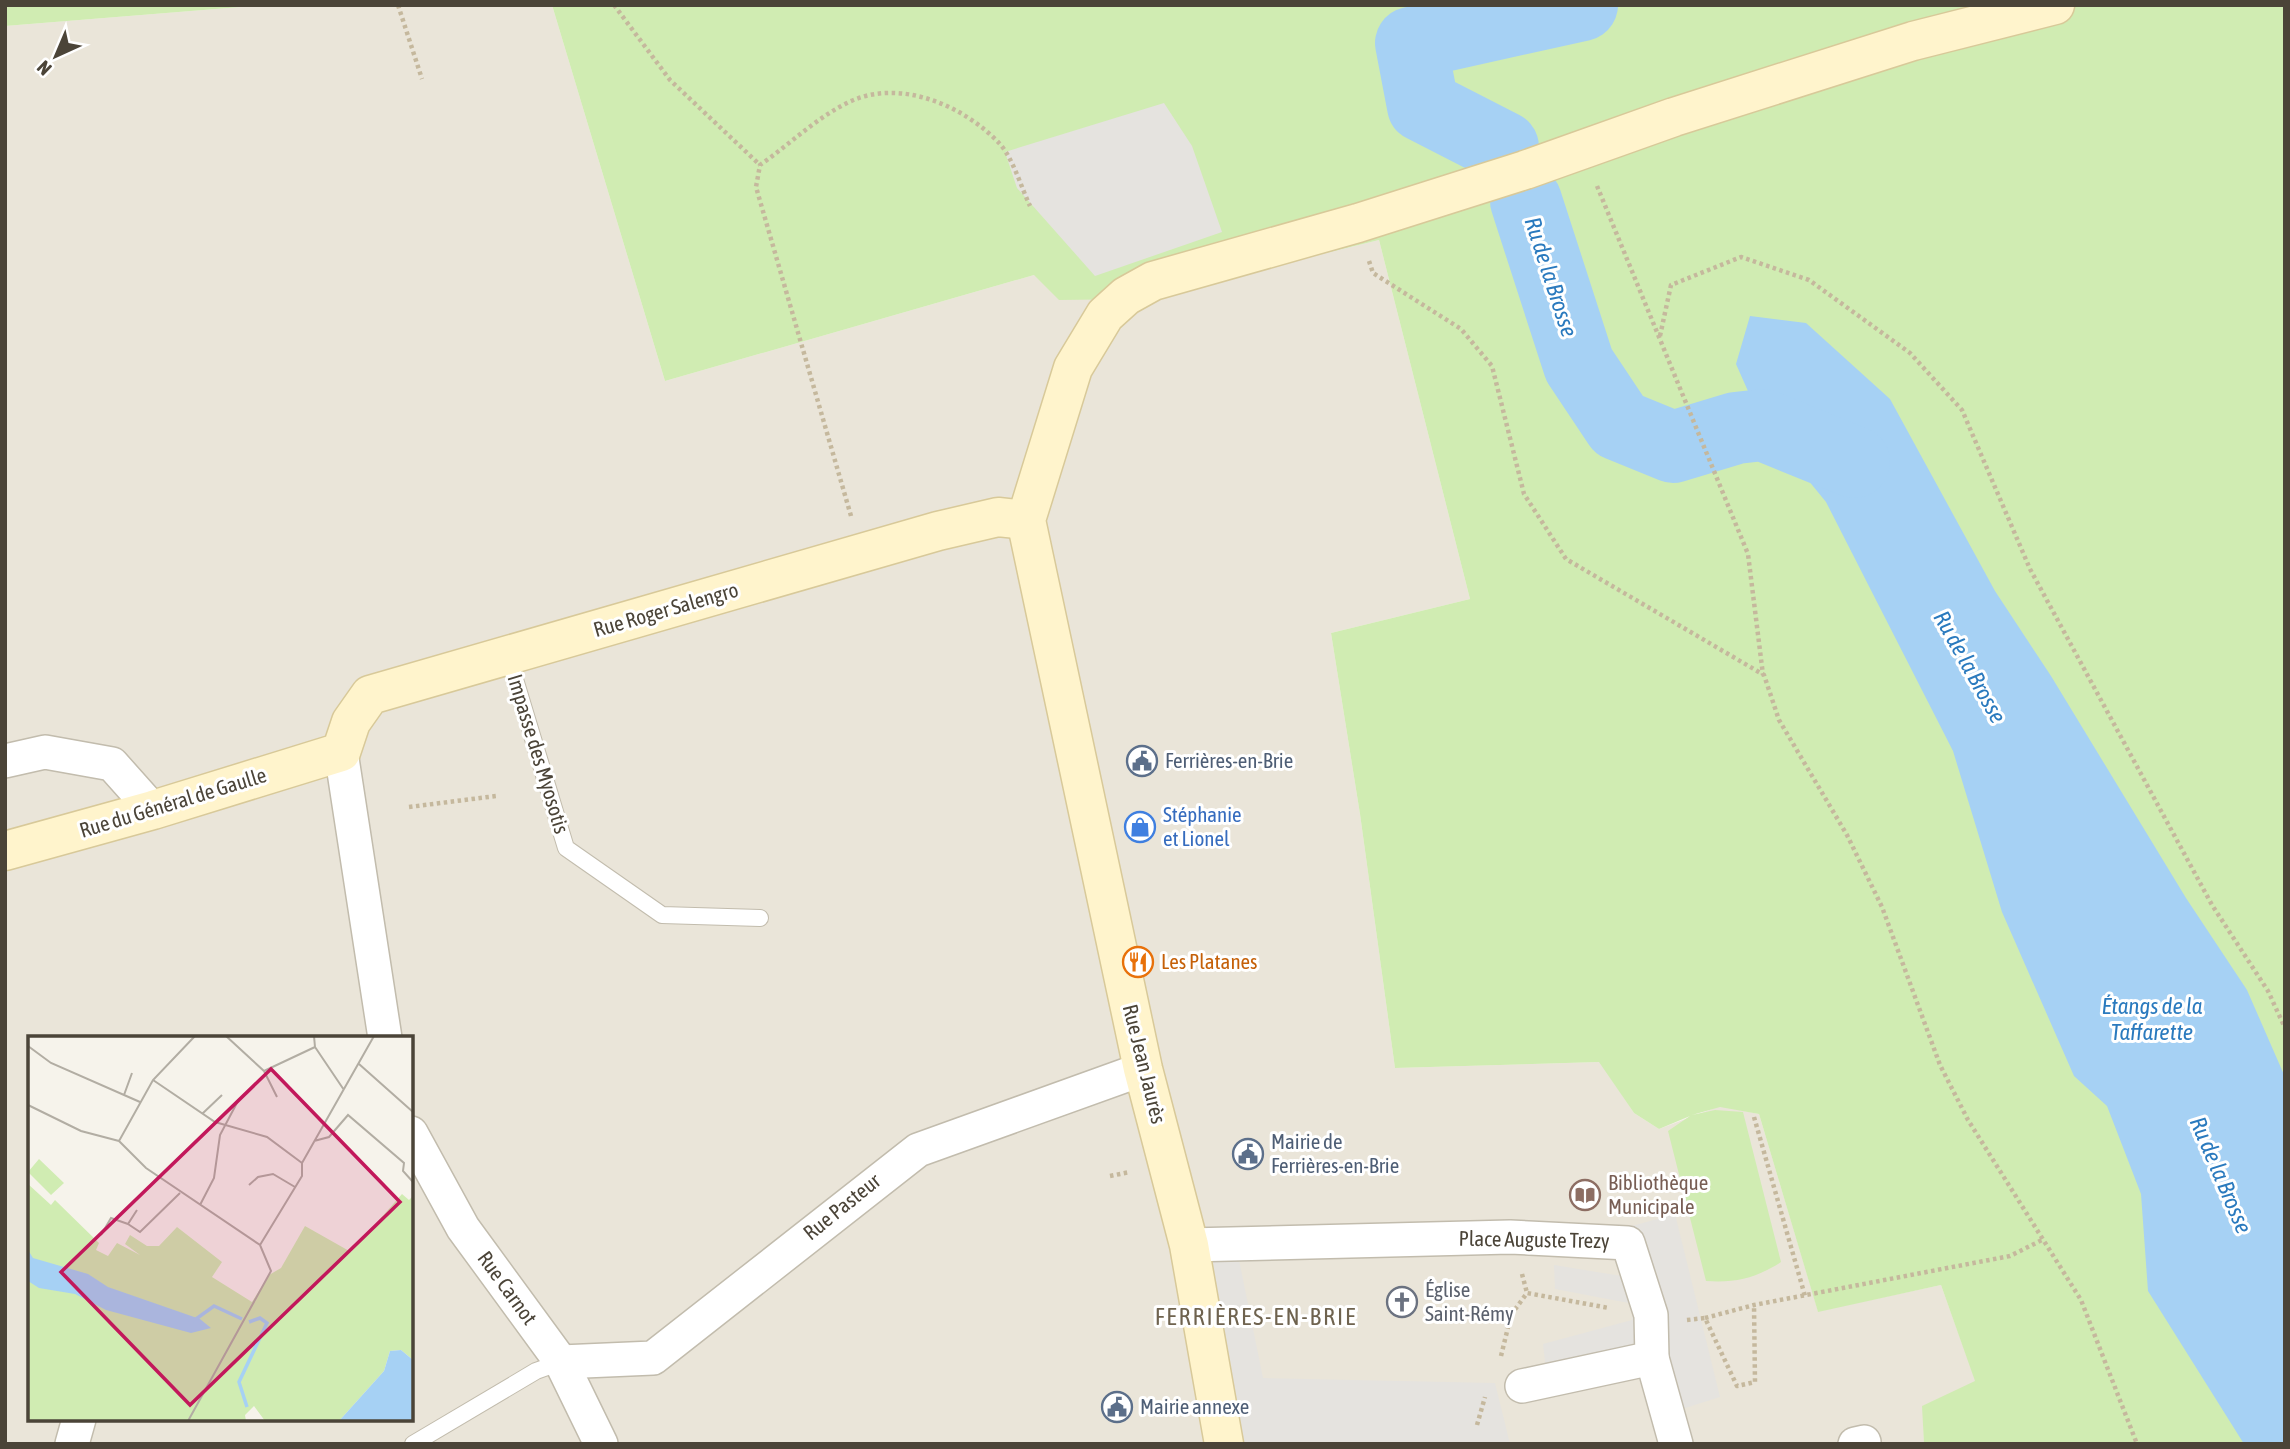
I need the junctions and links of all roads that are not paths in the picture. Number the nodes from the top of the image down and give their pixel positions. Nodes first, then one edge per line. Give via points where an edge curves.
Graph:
1 (2055, 5) edge
2 (1026, 520) junction
3 (509, 656) junction
4 (341, 752) junction
5 (5, 761) edge
6 (153, 810) junction
7 (5, 852) edge
8 (760, 918) dead end
9 (385, 1036) edge
10 (1143, 1069) junction
11 (413, 1137) edge
12 (1189, 1245) junction
13 (1652, 1358) junction
14 (561, 1362) junction
15 (1522, 1386) dead end
16 (78, 1421) edge
17 (72, 1444) edge
18 (413, 1444) edge
19 (601, 1444) edge
20 (1224, 1444) edge
21 (1676, 1444) edge

1 - 2 main road via 1913,41 1358,223 1153,281 1105,315 1073,369
2 - 3 main road, Rue Roger Salengro via 998,517 938,531
2 - 10 main road, Rue Jean Jaurès
3 - 4 main road, Rue Roger Salengro via 370,695 351,722
3 - 8 lane, Impasse des Myosotis via 566,848 662,915
4 - 6 main road, Rue du Général de Gaulle
4 - 9 street
5 - 6 street via 46,752 112,764
6 - 7 main road, Rue du Général de Gaulle
10 - 12 main road, Rue Jean Jaurès
10 - 14 street, Rue Pasteur via 918,1150 653,1358
11 - 14 street, Rue Carnot via 463,1228
12 - 13 street, Place Auguste Trezy via 1510,1237 1628,1243 1651,1315
12 - 20 main road, Rue Jean Jaurès
13 - 15 street
13 - 21 street, Place Auguste Trezy
14 - 18 lane via 536,1371
14 - 19 street, Rue Carnot
16 - 17 street

